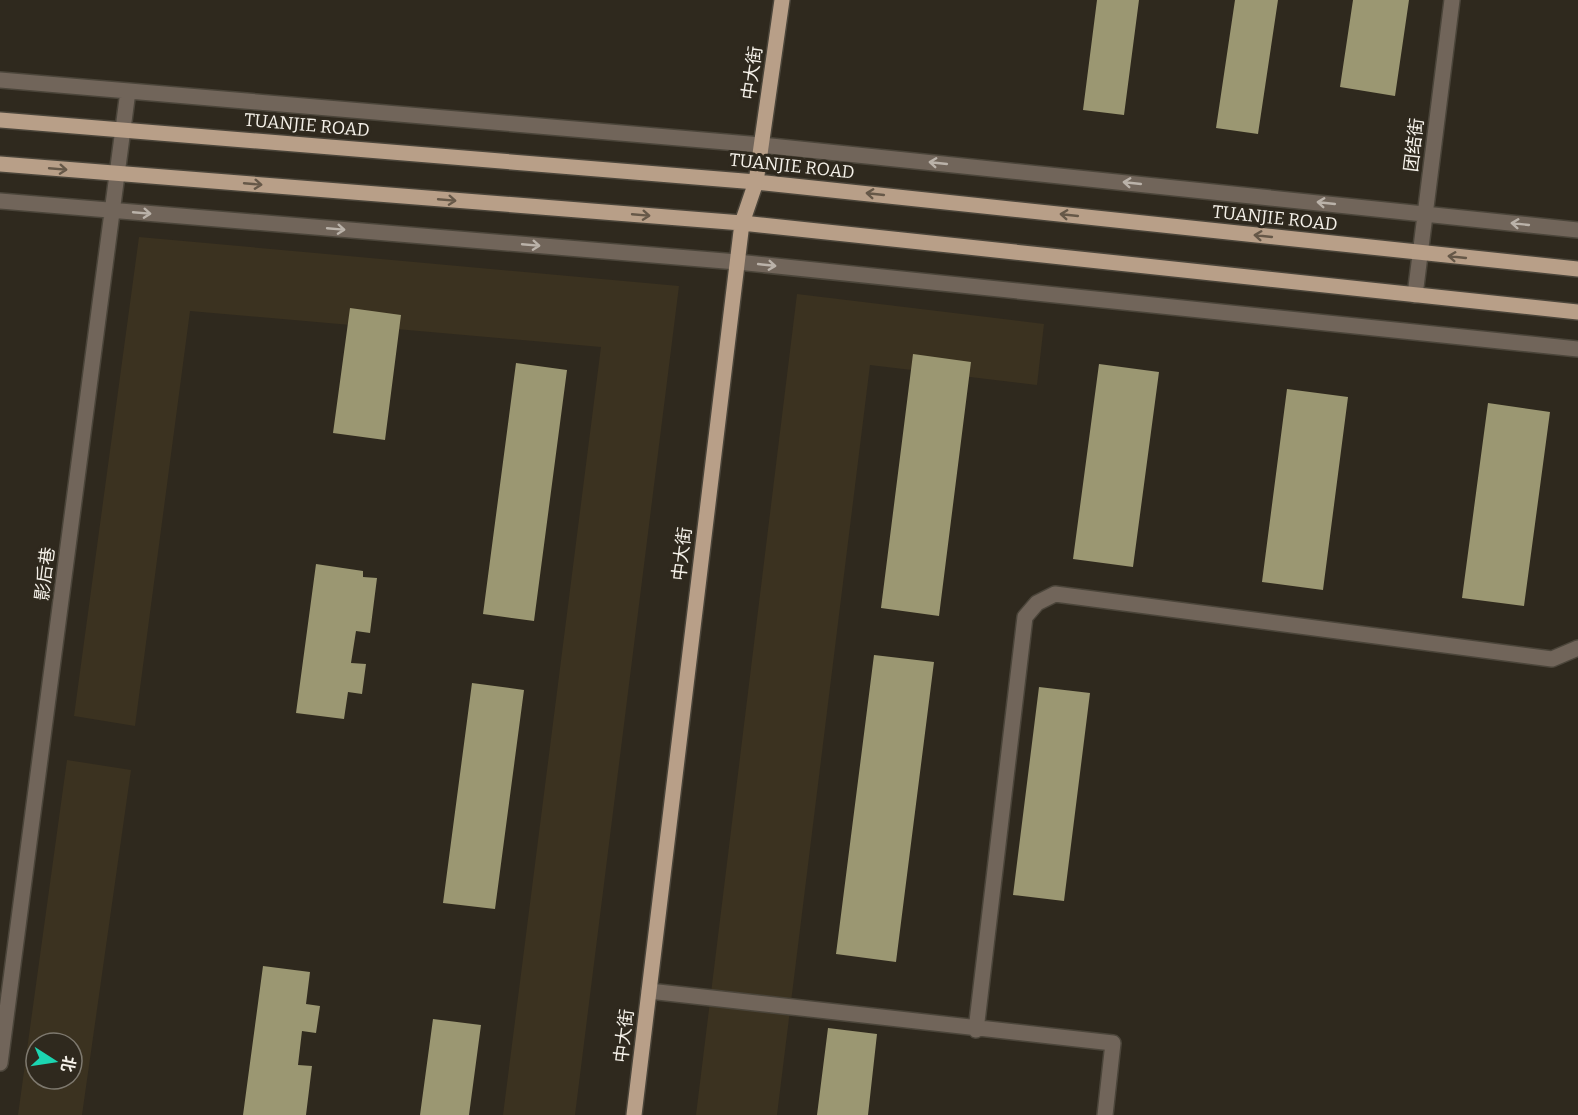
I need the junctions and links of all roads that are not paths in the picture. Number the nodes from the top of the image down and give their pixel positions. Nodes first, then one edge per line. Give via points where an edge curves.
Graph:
1 (782, 0) edge
2 (1452, 0) edge
3 (0, 80) edge
4 (128, 91) junction
5 (0, 120) edge
6 (761, 145) junction
7 (0, 164) edge
8 (756, 182) junction
9 (0, 201) edge
10 (112, 211) junction
11 (1425, 214) junction
12 (742, 223) junction
13 (1578, 230) edge
14 (1421, 253) junction
15 (738, 262) junction
16 (1578, 269) edge
17 (1415, 296) junction
18 (1578, 312) edge
19 (1578, 349) edge
20 (1578, 648) edge
21 (649, 991) junction
22 (976, 1030) junction
23 (0, 1063) edge
24 (634, 1115) edge
25 (1105, 1115) edge

1 - 6 main road, 中大街
2 - 11 street, 团结街
3 - 4 street
4 - 6 street
4 - 10 street, 影后巷
5 - 8 main road, TUANJIE ROAD
6 - 8 main road, 中大街
11 -> 6 street
7 -> 12 main road
8 - 12 main road, 中大街
14 -> 8 main road, TUANJIE ROAD
9 - 10 street
10 -> 15 street
10 - 23 street, 影后巷
13 -> 11 street
11 - 14 street, 团结街
12 - 15 main road, 中大街
12 - 17 main road
16 -> 14 main road, TUANJIE ROAD
14 - 17 street, 团结街
15 -> 19 street
15 - 21 main road, 中大街
17 - 18 main road
20 - 22 street via 1552,658 1055,594 1037,603 1025,617
21 - 22 street
21 - 24 main road, 中大街
22 - 25 street via 1113,1043

